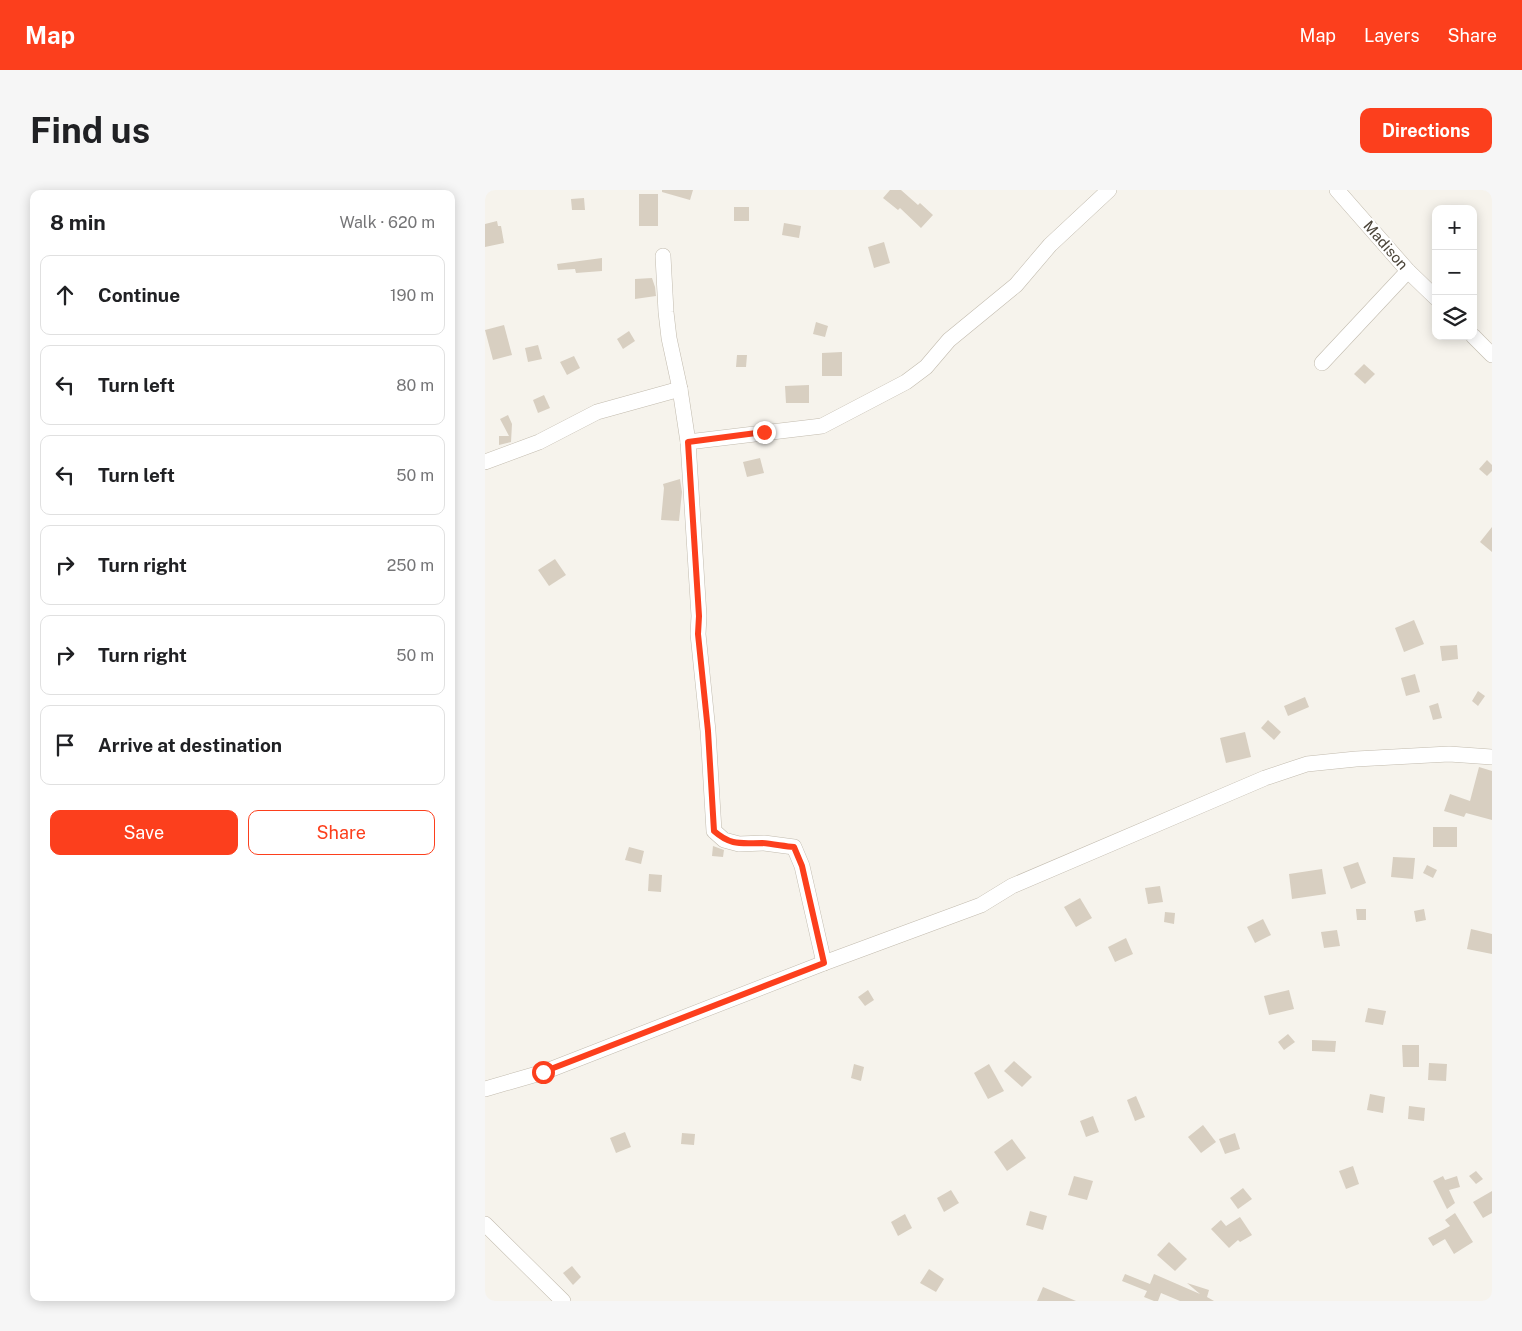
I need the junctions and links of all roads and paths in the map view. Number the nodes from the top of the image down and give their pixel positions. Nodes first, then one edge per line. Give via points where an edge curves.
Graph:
1 (1109, 190) edge
2 (1337, 190) edge
3 (663, 256) dead end
4 (1408, 271) junction
5 (1433, 295) edge
6 (1477, 340) edge
7 (1492, 355) edge
8 (1322, 363) dead end
9 (680, 389) junction
10 (688, 442) junction
11 (485, 462) edge
12 (1492, 757) edge
13 (824, 963) junction
14 (485, 1089) edge
15 (485, 1224) edge
16 (563, 1301) edge

1 - 10 street via 1050,245 1016,284 949,340 925,367 906,382 822,426
2 - 4 street, Madison
3 - 9 street via 669,338
4 - 5 street, Madison
4 - 8 street
6 - 7 street
9 - 10 street
9 - 11 street via 597,412 539,442
10 - 13 street via 698,634 714,831 724,840 739,844 794,847 802,866
12 - 13 street via 1449,754 1307,764 1265,778 1012,886 981,905
13 - 14 street via 543,1072
15 - 16 street

